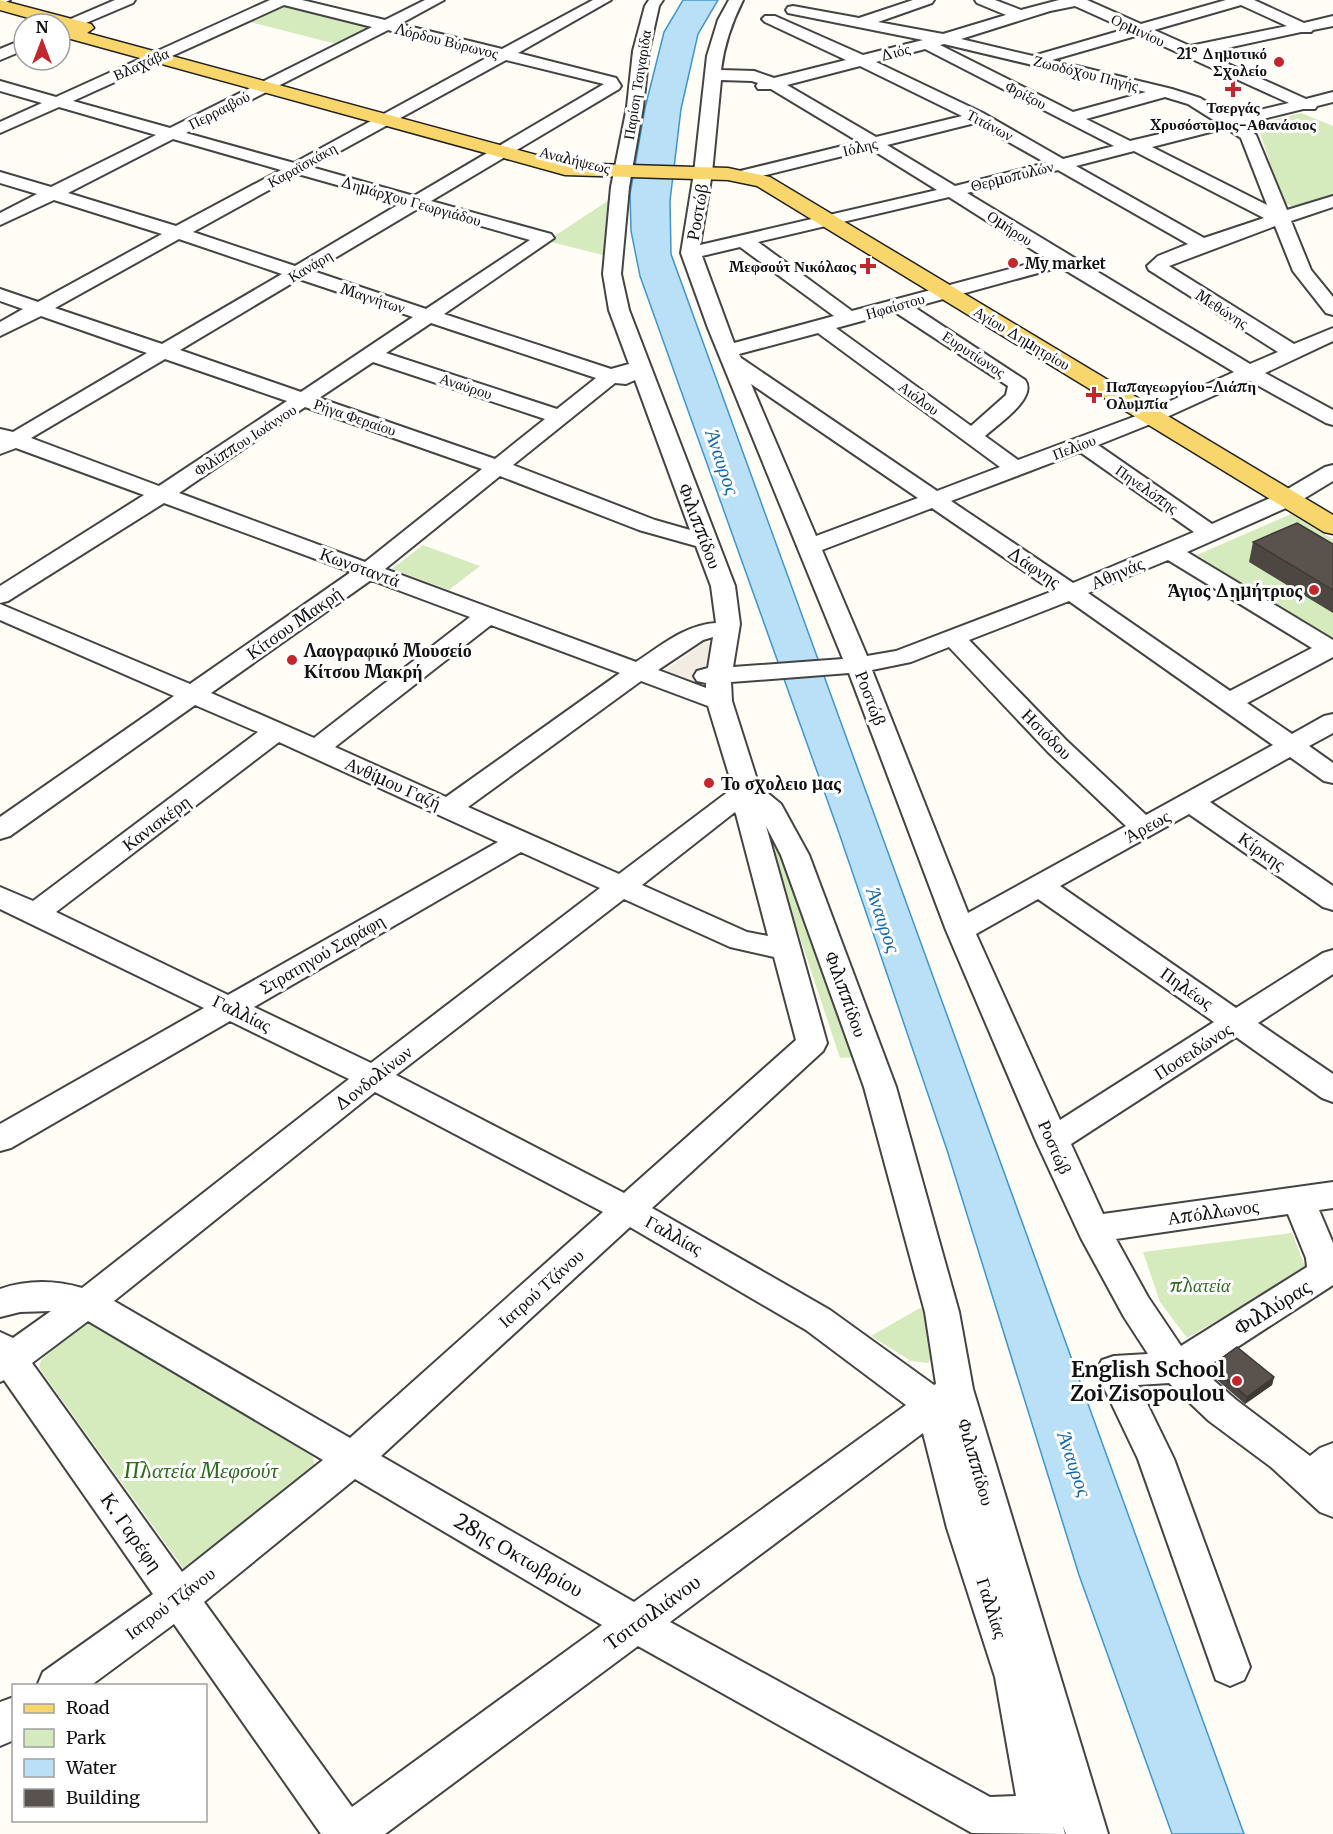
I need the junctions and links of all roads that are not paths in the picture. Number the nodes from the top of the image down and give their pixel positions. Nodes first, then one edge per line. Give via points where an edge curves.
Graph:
1 (128, 0) edge
2 (283, 0) edge
3 (437, 0) edge
4 (604, 0) edge
5 (656, 0) edge
6 (736, 0) edge
7 (815, 0) edge
8 (927, 0) edge
9 (982, 0) edge
10 (1077, 0) edge
11 (1242, 0) edge
12 (1, 2) edge
13 (793, 10) junction
14 (25, 12) edge
15 (1020, 15) junction
16 (759, 19) junction
17 (726, 20) junction
18 (1333, 21) edge
19 (861, 23) junction
20 (72, 24) edge
21 (386, 26) junction
22 (1302, 27) junction
23 (72, 30) edge
24 (1138, 30) junction
25 (1323, 36) dead end
26 (944, 39) junction
27 (925, 44) junction
28 (1186, 52) junction
29 (163, 54) junction
30 (504, 56) junction
31 (952, 58) junction
32 (1034, 60) junction
33 (860, 61) junction
34 (1233, 74) junction
35 (712, 75) junction
36 (897, 77) junction
37 (610, 81) joint
38 (271, 84) junction
39 (774, 84) junction
40 (0, 86) edge
41 (1166, 92) junction
42 (1333, 97) edge
43 (710, 100) junction
44 (58, 101) junction
45 (1304, 104) junction
46 (392, 117) junction
47 (977, 117) junction
48 (1333, 117) edge
49 (1071, 118) junction
50 (1230, 123) junction
51 (0, 128) edge
52 (173, 133) junction
53 (876, 143) junction
54 (1131, 146) junction
55 (506, 148) junction
56 (1060, 164) junction
57 (297, 168) junction
58 (625, 172) junction
59 (700, 173) junction
60 (742, 176) junction
61 (0, 177) edge
62 (954, 191) junction
63 (52, 194) junction
64 (1333, 201) edge
65 (415, 202) junction
66 (1280, 219) junction
67 (0, 220) edge
68 (829, 220) junction
69 (178, 233) junction
70 (545, 238) joint
71 (743, 240) junction
72 (1203, 245) junction
73 (690, 253) junction
74 (1061, 261) junction
75 (299, 273) junction
76 (945, 292) junction
77 (0, 295) edge
78 (898, 304) junction
79 (40, 308) junction
80 (1333, 309) edge
81 (429, 316) junction
82 (849, 318) junction
83 (821, 326) junction
84 (0, 330) edge
85 (1333, 334) edge
86 (164, 351) junction
87 (1292, 352) junction
88 (372, 355) junction
89 (731, 356) junction
90 (642, 373) junction
91 (1248, 374) junction
92 (611, 376) junction
93 (306, 400) junction
94 (561, 417) junction
95 (1151, 417) junction
96 (1333, 419) edge
97 (971, 437) junction
98 (5, 441) edge
99 (1083, 444) junction
100 (498, 467) junction
101 (1017, 469) junction
102 (1333, 472) edge
103 (162, 494) junction
104 (1287, 499) junction
105 (936, 500) junction
106 (1333, 526) edge
107 (1210, 533) junction
108 (708, 542) junction
109 (809, 548) junction
110 (1170, 551) junction
111 (368, 571) junction
112 (1071, 592) junction
113 (0, 596) edge
114 (0, 610) edge
115 (488, 615) junction
116 (727, 629) junction
117 (953, 637) junction
118 (1331, 648) edge
119 (845, 666) junction
120 (639, 671) junction
121 (723, 675) junction
122 (193, 695) junction
123 (719, 702) junction
124 (1229, 702) junction
125 (1333, 722) edge
126 (277, 731) junction
127 (1291, 746) junction
128 (316, 749) junction
129 (1333, 775) edge
130 (747, 790) junction
131 (1191, 802) junction
132 (448, 808) junction
133 (1144, 828) junction
134 (0, 830) edge
135 (520, 841) junction
136 (1040, 886) junction
137 (621, 887) junction
138 (0, 897) edge
139 (1333, 900) edge
140 (35, 914) junction
141 (960, 930) junction
142 (787, 950) junction
143 (1333, 960) edge
144 (229, 1007) junction
145 (1236, 1023) junction
146 (373, 1077) junction
147 (1333, 1090) edge
148 (0, 1139) edge
149 (1052, 1142) junction
150 (1333, 1195) edge
151 (1298, 1200) junction
152 (628, 1210) junction
153 (1093, 1229) junction
154 (0, 1303) edge
155 (87, 1303) junction
156 (3, 1358) edge
157 (1176, 1368) junction
158 (944, 1397) junction
159 (352, 1458) junction
160 (1326, 1479) edge
161 (179, 1598) junction
162 (636, 1624) junction
163 (1230, 1667) dead end
164 (60, 1684) edge
165 (1041, 1825) edge
166 (979, 1826) edge
167 (348, 1834) edge
168 (1087, 1834) edge

1 - 20 street
2 - 21 street, Λόρδου Βύρωνος
2 - 29 street, Βλαχάβα
3 - 21 street, Περραιβού
4 - 30 street, Καραϊσκάκη
5 - 58 street, Παρίση Τσιγαρίδα via 641,51
6 - 17 street, Ροστώβ
7 - 13 street
8 - 19 street
9 - 15 street
10 - 15 street, Διός
10 - 24 street, Ορμινίου
11 - 22 street
11 - 24 street
12 - 14 main road, Αναλήψεως
13 - 16 street
13 - 19 street, Ζωοδόχου Πηγής
15 - 26 street, Διός
16 - 17 street
16 - 33 street, Τιτάνων
17 - 35 street, Ροστώβ
18 - 22 street
19 - 26 street, Ζωοδόχου Πηγής
21 - 30 street, Λόρδου Βύρωνος
21 - 38 street, Περραιβού
22 - 25 street
22 - 28 street
23 - 29 main road, Αναλήψεως
24 - 28 street, Ορμινίου
24 - 32 street
26 - 27 street, Διός
26 - 32 street, Ζωοδόχου Πηγής
27 - 31 street, Φρίξου
27 - 33 street, Διός
28 - 34 street, Ορμινίου
29 - 38 main road, Αναλήψεως
29 - 44 street, Βλαχάβα
30 - 37 street, Λόρδου Βύρωνος
30 - 46 street, Καραϊσκάκη
31 - 36 street
31 - 49 street, Φρίξου
32 - 41 street, Ζωοδόχου Πηγής
33 - 36 street, Τιτάνων
33 - 39 street, Διός
34 - 41 street
34 - 45 street, Ορμινίου
35 - 39 street, Ομήρου via 754,76
35 - 43 street, Ροστώβ
36 - 47 street, Τιτάνων
37 - 55 street, Κανάρη via 611,89
38 - 46 main road, Αναλήψεως
38 - 52 street, Περραιβού
39 - 43 street, Διός
39 - 53 street, Ομήρου
40 - 44 street, Δημάρχου Γεωργιάδου
41 - 49 street
41 - 50 street, Ζωοδόχου Πηγής via 1194,101
42 - 45 street, Θερμοπυλών
43 - 59 street, Ροστώβ
44 - 51 street, Βλαχάβα
44 - 52 street, Δημάρχου Γεωργιάδου
45 - 48 street, Ορμινίου
45 - 50 street, Θερμοπυλών
46 - 55 main road, Αναλήψεως
46 - 57 street, Καραϊσκάκη
47 - 53 street, Ιόλης
47 - 56 street, Τιτάνων
49 - 54 street, Φρίξου
50 - 54 street, Θερμοπυλών
50 - 66 street, Ζωοδόχου Πηγής via 1250,139
52 - 57 street, Δημάρχου Γεωργιάδου
52 - 63 street, Περραιβού
53 - 60 street, Ιόλης
53 - 62 street, Ομήρου
54 - 56 street, Θερμοπυλών
54 - 66 street, Φρίξου
55 - 58 main road, Αναλήψεως via 565,169
55 - 65 street, Κανάρη
56 - 62 street, Θερμοπυλών
56 - 72 street, Τιτάνων
57 - 65 street, Δημάρχου Γεωργιάδου
57 - 69 street, Καραϊσκάκη
58 - 59 main road, Αναλήψεως
58 - 90 street, Φιλιππίδου via 612,274
59 - 60 main road, Αγίου Δημητρίου
59 - 73 street, Ροστώβ
60 - 68 main road, Αγίου Δημητρίου via 763,181
61 - 63 street, Μαγνήτων
62 - 68 street, Θερμοπυλών
62 - 74 street, Ομήρου
63 - 67 street, Περραιβού
63 - 69 street, Μαγνήτων
64 - 66 street
65 - 70 street, Δημάρχου Γεωργιάδου
65 - 75 street, Κανάρη
66 - 72 street
66 - 80 street, Ζωοδόχου Πηγής via 1306,279
68 - 71 street, Θερμοπυλών
68 - 76 main road, Αγίου Δημητρίου
69 - 75 street, Μαγνήτων
69 - 79 street, Καραϊσκάκη
70 - 81 street, Φιλίππου Ιωάννου
71 - 73 street, Θερμοπυλών
71 - 82 street
72 - 87 street, Μεθώνης via 1158,262 1158,268
73 - 89 street, Ροστώβ
74 - 76 street, Ηφαίστου
74 - 91 street, Ομήρου
75 - 81 street, Μαγνήτων
75 - 86 street, Κανάρη
76 - 78 street, Ηφαίστου
76 - 95 main road, Αγίου Δημητρίου
77 - 79 street, Ρήγα Φεραίου
78 - 82 street, Ηφαίστου
78 - 97 street, Ευρυτίωνος via 1018,384 1014,399
79 - 84 street, Καραϊσκάκη
79 - 86 street, Ρήγα Φεραίου
81 - 88 street, Φιλίππου Ιωάννου
81 - 92 street, Μαγνήτων
82 - 83 street, Ηφαίστου
83 - 89 street, Ηφαίστου
83 - 97 street, Αιόλου
85 - 87 street, Πελίου
86 - 93 street, Ρήγα Φεραίου
86 - 98 street, Κανάρη
87 - 91 street, Πελίου
88 - 93 street, Φιλίππου Ιωάννου
88 - 94 street, Αναύρου
89 - 105 street, Δάφνης
89 - 109 street, Ροστώβ
90 - 92 street, Κίτσου Μακρή
90 - 108 street, Φιλιππίδου
91 - 95 street, Πελίου
91 - 96 street, Ομήρου
92 - 94 street, Κίτσου Μακρή
93 - 100 street, Ρήγα Φεραίου
93 - 103 street, Φιλίππου Ιωάννου
94 - 100 street, Κίτσου Μακρή
95 - 99 street, Πελίου
95 - 104 main road, Αγίου Δημητρίου
97 - 101 street, Αιόλου
98 - 103 street, Κωνσταντά
99 - 101 street, Πελίου
99 - 107 street, Πηνελόπης
100 - 108 street, Ρήγα Φεραίου via 647,525
100 - 111 street, Κίτσου Μακρή
101 - 105 street, Πελίου
102 - 104 street, Αθηνάς
103 - 111 street, Κωνσταντά
103 - 113 street, Φιλίππου Ιωάννου
104 - 106 main road, Αγίου Δημητρίου
104 - 107 street, Αθηνάς
105 - 109 street, Πελίου
105 - 112 street, Δάφνης
107 - 110 street, Αθηνάς
108 - 116 street, Φιλιππίδου via 723,585
109 - 119 street, Ροστώβ
110 - 112 street, Αθηνάς
110 - 118 street
111 - 115 street, Κωνσταντά
111 - 122 street, Κίτσου Μακρή
112 - 117 street, Αθηνάς
112 - 124 street, Δάφνης
114 - 122 street, Ανθίμου Γαζή
115 - 120 street, Κωνσταντά
115 - 128 street
116 - 120 street via 702,631
116 - 121 street, Φιλιππίδου
117 - 119 street, Αθηνάς via 891,660
117 - 133 street, Ησιόδου via 1057,746
118 - 124 street
119 - 121 street, Αθηνάς
119 - 141 street, Ροστώβ
120 - 123 street, Κωνσταντά
120 - 132 street
121 - 123 street, Φιλιππίδου
122 - 126 street, Ανθίμου Γαζή
122 - 134 street, Κίτσου Μακρή
123 - 130 street, Φιλιππίδου
124 - 127 street, Δάφνης
125 - 127 street, Άρεως
126 - 128 street, Ανθίμου Γαζή
126 - 140 street, Κανισκέρη
127 - 129 street, Δάφνης
127 - 131 street, Άρεως
128 - 132 street, Ανθίμου Γαζή
130 - 137 street, Δονδολίνων
130 - 142 street, Ιατρού Τζάνου via 749,814
130 - 158 street, Φιλιππίδου via 771,810 795,855 880,1087 942,1312
131 - 133 street, Άρεως
131 - 139 street, Κίρκης
132 - 135 street, Ανθίμου Γαζή
133 - 136 street, Άρεως
135 - 137 street, Ανθίμου Γαζή
135 - 144 street, Στρατηγού Σαράφη
136 - 141 street, Άρεως
136 - 145 street, Πηλέως
137 - 142 street, Ανθίμου Γαζή via 740,940
137 - 146 street, Δονδολίνων
138 - 140 street, Γαλλίας
140 - 144 street, Γαλλίας
141 - 149 street, Ροστώβ
142 - 152 street, Ιατρού Τζάνου via 812,1043
143 - 145 street, Ποσειδώνος
144 - 146 street, Γαλλίας
144 - 148 street, Στρατηγού Σαράφη
145 - 147 street, Πηλέως
145 - 149 street, Ποσειδώνος
146 - 152 street, Γαλλίας
146 - 155 street, Δονδολίνων
149 - 153 street, Ροστώβ
150 - 151 street, Απόλλωνος
151 - 153 street, Απόλλωνος
151 - 157 street, Φιλλύρας via 1323,1258 1321,1275
152 - 158 street, Γαλλίας
152 - 159 street, Ιατρού Τζάνου
153 - 157 street, Ροστώβ via 1136,1307
154 - 155 street, 28ης Οκτωβρίου via 52,1298
155 - 156 street, Δονδολίνων
155 - 159 street, 28ης Οκτωβρίου
156 - 161 street, Κ. Γαρέφη
157 - 160 street, Ροστώβ via 1222,1410
157 - 163 street, Φιλλύρας via 1114,1371 1156,1459
158 - 162 street, Τσιτσιλιάνου
158 - 165 street, Γαλλίας via 970,1538 1015,1677
158 - 168 street, Φιλιππίδου
159 - 161 street, Ιατρού Τζάνου
159 - 162 street, 28ης Οκτωβρίου
161 - 164 street, Ιατρού Τζάνου
161 - 167 street, Κ. Γαρέφη
162 - 166 street, 28ης Οκτωβρίου
162 - 167 street, Τσιτσιλιάνου
165 - 166 street, 28ης Οκτωβρίου

